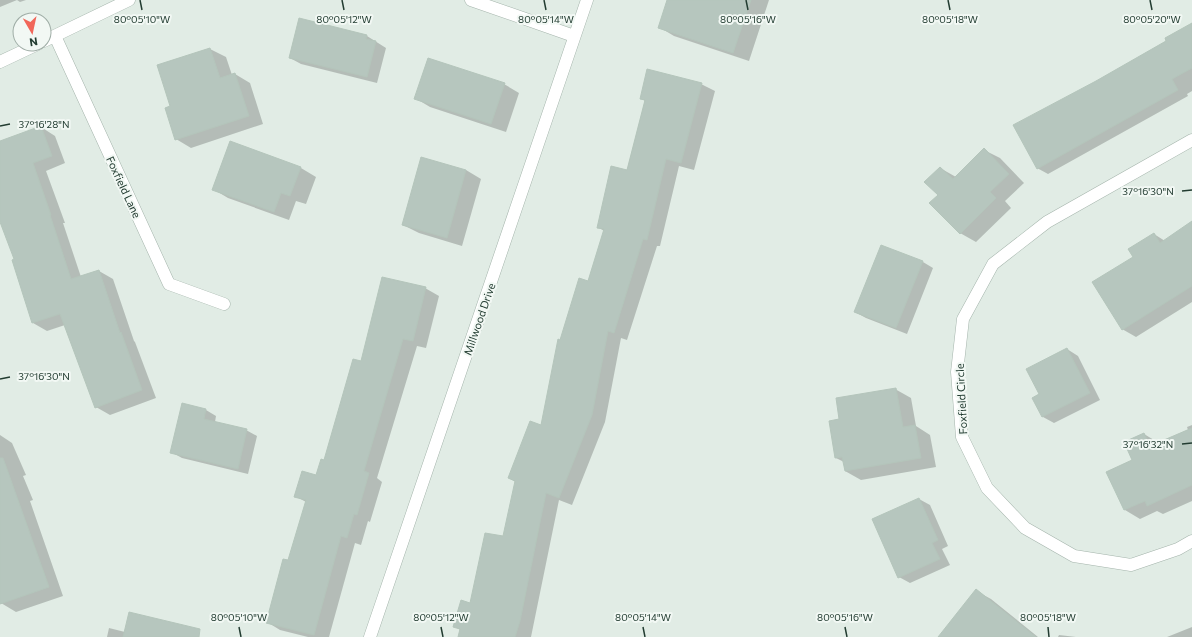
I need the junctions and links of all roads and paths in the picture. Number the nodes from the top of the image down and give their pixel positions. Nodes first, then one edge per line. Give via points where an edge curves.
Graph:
1 (129, 0) edge
2 (471, 0) edge
3 (587, 0) edge
4 (55, 36) junction
5 (574, 36) junction
6 (52, 37) edge
7 (21, 52) edge
8 (0, 62) edge
9 (1192, 140) edge
10 (224, 304) dead end
11 (1192, 541) edge
12 (370, 637) edge

1 - 4 street
2 - 5 street
3 - 5 street, Millwood Drive
4 - 6 street
4 - 10 street, Foxfield Lane via 169,284
5 - 12 street, Millwood Drive
7 - 8 street
9 - 11 street, Foxfield Circle via 1047,222 993,264 963,319 957,372 962,437 987,488 1025,528 1074,556 1131,565 1178,549

